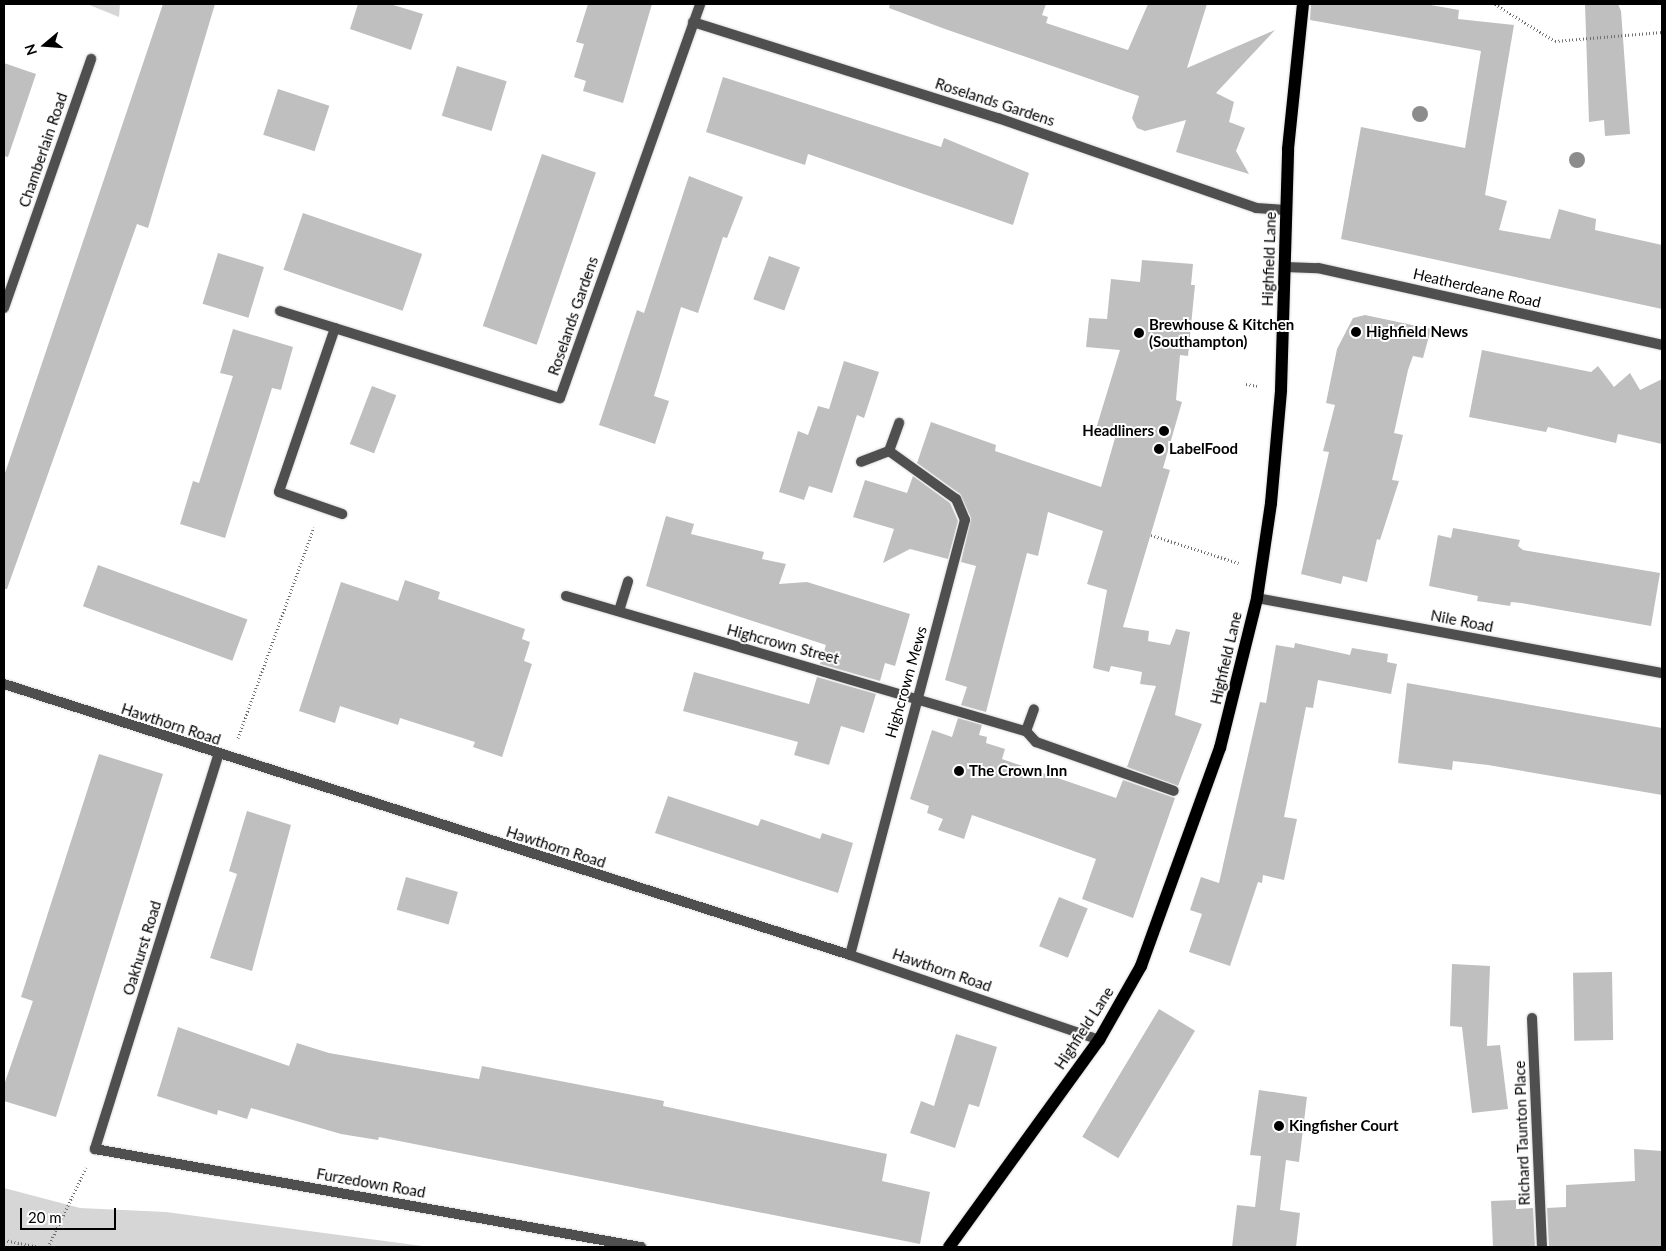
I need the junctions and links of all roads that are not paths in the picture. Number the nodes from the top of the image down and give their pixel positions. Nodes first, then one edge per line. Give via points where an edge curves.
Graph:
1 (700, 4) edge
2 (1303, 4) edge
3 (693, 22) junction
4 (90, 58) dead end
5 (1286, 210) junction
6 (1285, 267) junction
7 (4, 308) edge
8 (280, 311) dead end
9 (335, 328) junction
10 (1662, 345) edge
11 (899, 423) dead end
12 (889, 451) junction
13 (861, 462) dead end
14 (342, 514) dead end
15 (628, 581) dead end
16 (566, 596) dead end
17 (1257, 598) junction
18 (619, 611) junction
19 (1662, 673) edge
20 (4, 684) edge
21 (915, 702) junction
22 (1034, 709) dead end
23 (1026, 731) junction
24 (218, 756) junction
25 (1174, 792) dead end
26 (850, 955) junction
27 (1532, 1018) dead end
28 (1099, 1040) junction
29 (95, 1149) joint
30 (641, 1247) edge
31 (949, 1247) edge
32 (1542, 1247) edge

1 - 3 street, Roselands Gardens
2 - 5 main road, Highfield Lane via 1288,148
3 - 5 street, Roselands Gardens via 998,118 1256,208
3 - 9 street, Roselands Gardens via 560,398
4 - 7 street, Chamberlain Road
5 - 6 main road, Highfield Lane
6 - 10 street, Heatherdeane Road via 1318,268
6 - 17 main road, Highfield Lane via 1275,460
8 - 9 street, Roselands Gardens
9 - 14 street via 279,492
11 - 12 street
12 - 13 street
12 - 21 street, Highcrown Mews via 956,499 966,520 965,536
15 - 18 street
16 - 18 street, Highcrown Street
17 - 19 street, Nile Road
17 - 28 main road, Highfield Lane via 1220,748 1159,926
18 - 21 street, Highcrown Street via 767,657 802,662
20 - 24 street, Hawthorn Road
21 - 23 street, Highcrown Street
21 - 26 street, Highcrown Mews
22 - 23 street
23 - 25 street, Highcrown Street via 1036,742
24 - 26 street, Hawthorn Road
24 - 29 street, Oakhurst Road
26 - 28 street, Hawthorn Road
27 - 32 street, Richard Taunton Place
28 - 31 main road, Highfield Lane
29 - 30 street, Furzedown Road

